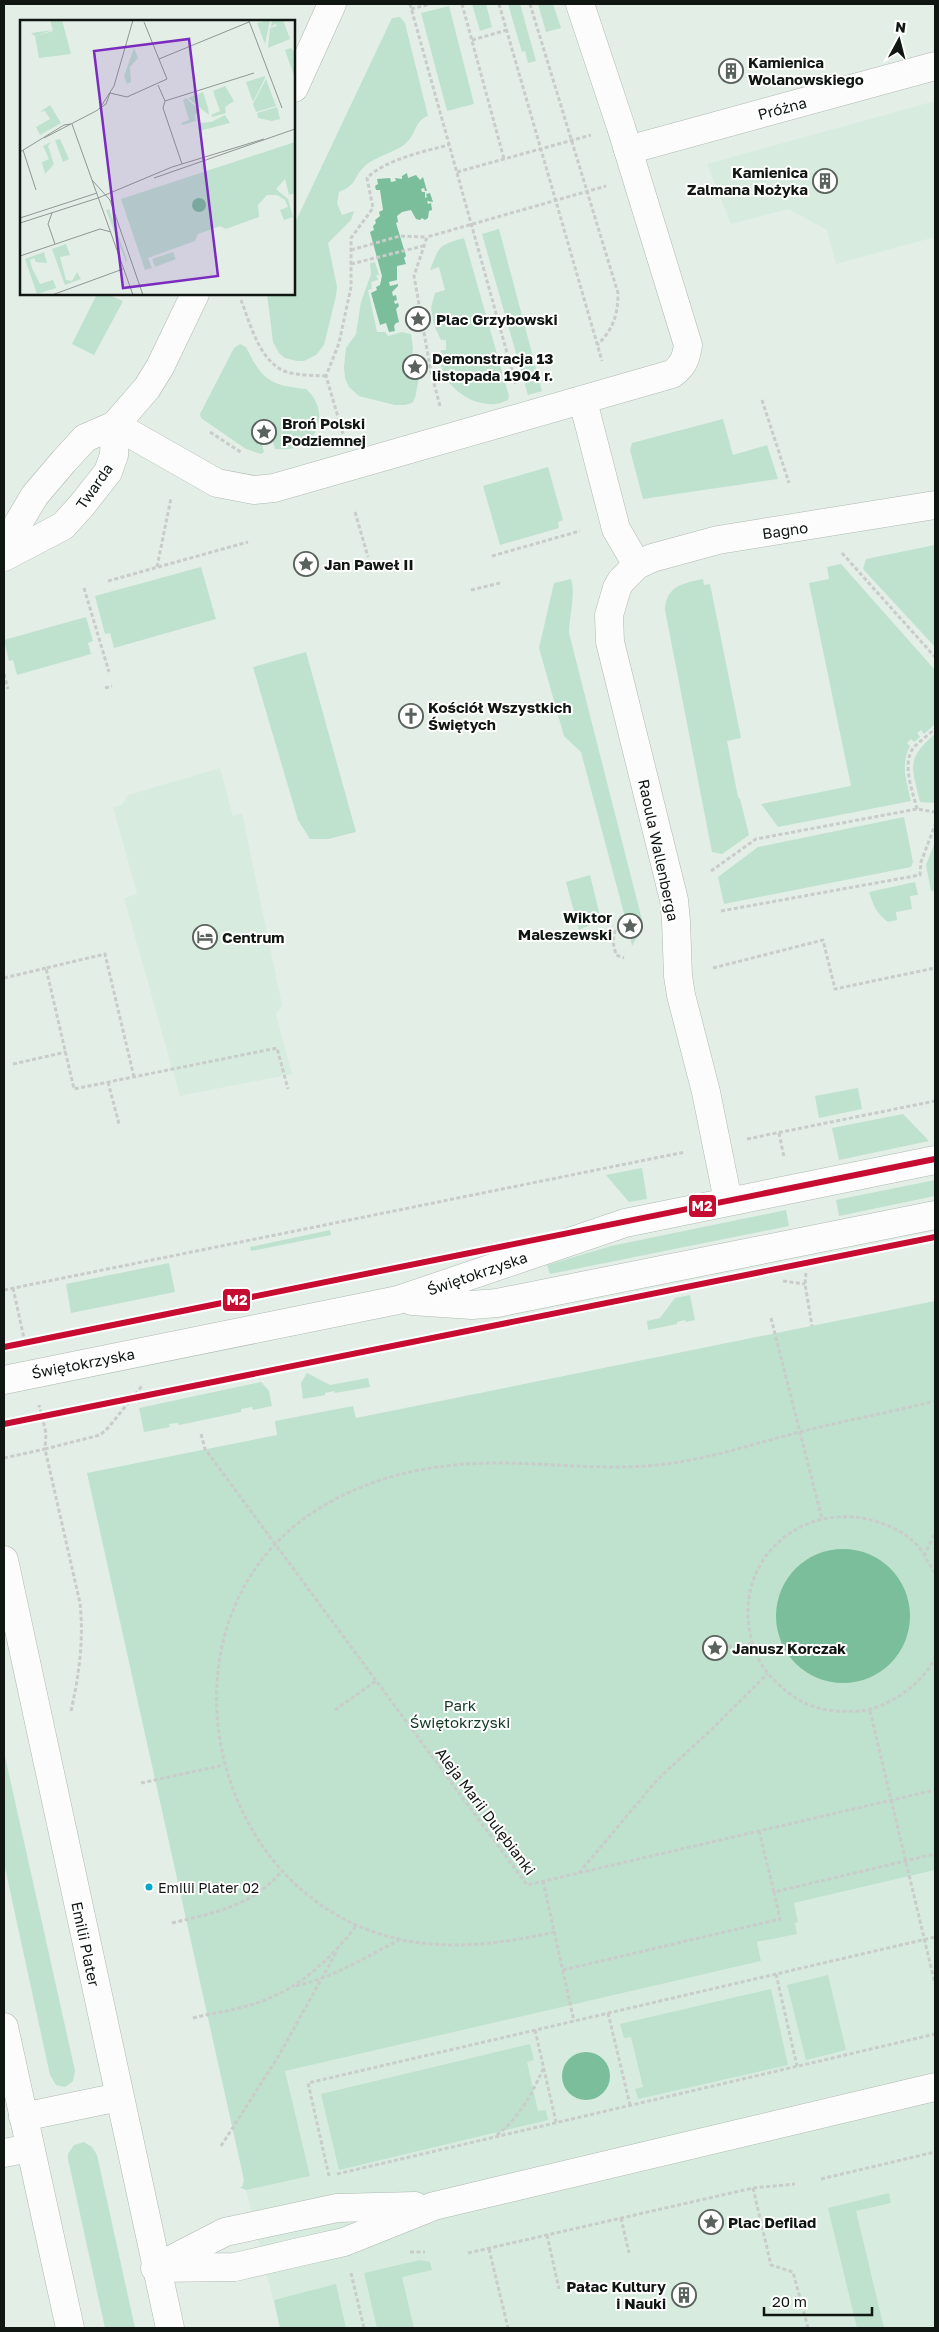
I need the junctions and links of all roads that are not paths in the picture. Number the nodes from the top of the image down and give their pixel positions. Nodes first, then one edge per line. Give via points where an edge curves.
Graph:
1 (332, 4) edge
2 (580, 4) edge
3 (935, 66) edge
4 (295, 86) edge
5 (628, 150) junction
6 (196, 295) edge
7 (583, 401) junction
8 (115, 425) junction
9 (935, 506) edge
10 (4, 548) edge
11 (4, 557) edge
12 (637, 565) junction
13 (935, 1160) edge
14 (728, 1201) junction
15 (935, 1215) edge
16 (398, 1300) junction
17 (4, 1380) edge
18 (4, 1560) edge
19 (4, 2027) edge
20 (935, 2087) edge
21 (119, 2097) junction
22 (23, 2117) junction
23 (30, 2148) junction
24 (4, 2154) edge
25 (434, 2206) junction
26 (155, 2268) junction
27 (70, 2328) edge
28 (170, 2328) edge

1 - 4 street
2 - 5 street
3 - 5 street, Próżna
5 - 7 street via 688,346 687,354 685,362 672,374
6 - 8 street via 147,388
7 - 8 street via 294,484 254,490 217,483
7 - 12 street via 616,529
8 - 10 street via 85,438 64,461 35,495
8 - 11 street, Twarda via 114,455 108,472 82,505 63,526
9 - 12 street, Bagno via 718,540 670,552
12 - 14 street, Raoula Wallenberga via 621,581 614,596 609,633 674,900 681,995 706,1092
13 - 14 street, Świętokrzyska
14 - 16 street, Świętokrzyska via 625,1222
15 - 16 street, Świętokrzyska via 497,1303 472,1305
16 - 17 street, Świętokrzyska
18 - 21 street, Emilii Plater
19 - 22 street
20 - 25 street
21 - 22 street
21 - 26 street, Emilii Plater
22 - 23 street
23 - 24 street
23 - 27 street
25 - 26 street via 344,2242 295,2253 235,2266
25 - 26 street via 337,2208 225,2232
26 - 28 street, Emilii Plater

